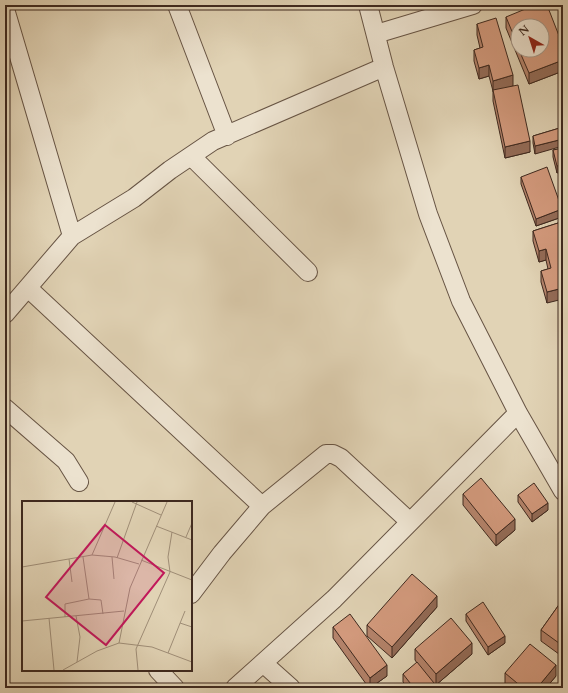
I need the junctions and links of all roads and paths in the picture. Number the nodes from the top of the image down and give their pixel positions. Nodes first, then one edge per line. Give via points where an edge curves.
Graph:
1 (178, 5) edge
2 (368, 5) edge
3 (473, 5) edge
4 (5, 9) edge
5 (376, 34) junction
6 (384, 67) junction
7 (227, 136) junction
8 (191, 156) junction
9 (72, 236) junction
10 (308, 272) dead end
11 (28, 288) junction
12 (5, 314) edge
13 (5, 408) edge
14 (518, 413) junction
15 (79, 482) dead end
16 (563, 491) edge
17 (262, 506) junction
18 (410, 522) junction
19 (192, 593) edge
20 (263, 664) junction
21 (159, 671) edge
22 (175, 688) edge
23 (236, 688) edge
24 (291, 688) edge

1 - 7 street
2 - 5 street
3 - 5 street
4 - 9 street
5 - 6 street
6 - 7 street
6 - 14 street via 428,214 445,260 461,301
7 - 8 street
8 - 9 street via 134,198
8 - 10 street
9 - 11 street
11 - 12 street
11 - 17 street
13 - 15 street via 66,461
14 - 16 street
14 - 18 street
17 - 18 street via 326,454 333,454 341,458
17 - 19 street
18 - 20 street via 334,599
20 - 23 street
20 - 24 street
21 - 22 street

